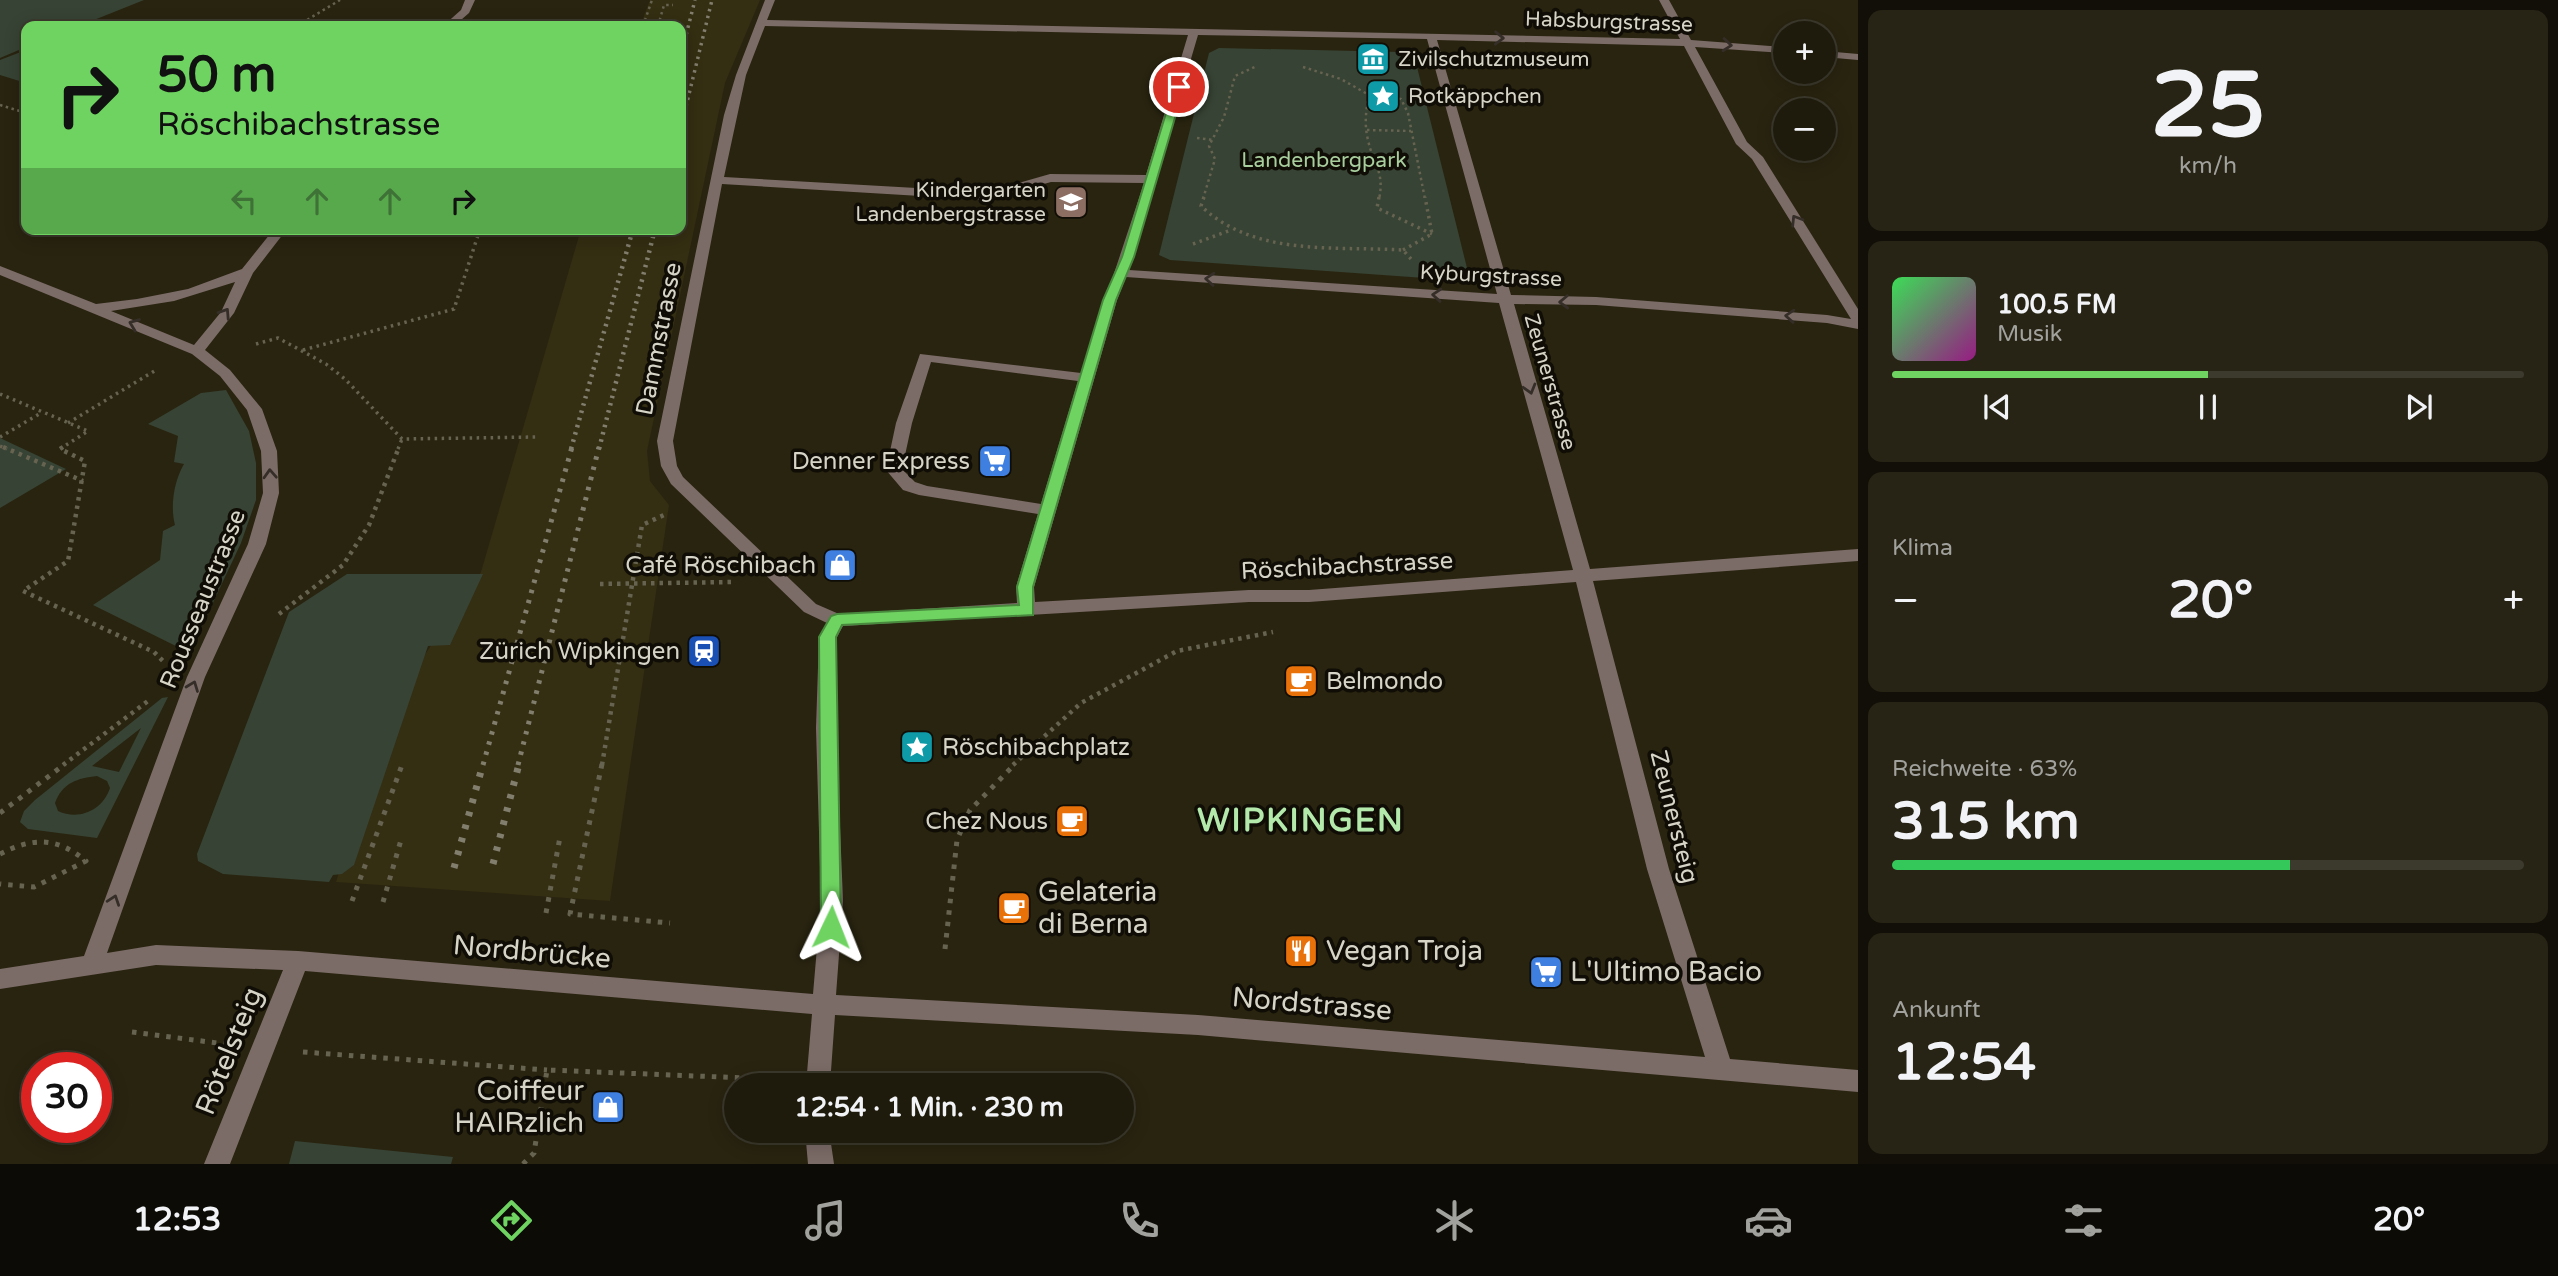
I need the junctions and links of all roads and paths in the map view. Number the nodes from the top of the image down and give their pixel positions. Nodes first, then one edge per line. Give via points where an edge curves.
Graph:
1 (340, 0) edge
2 (470, 0) edge
3 (652, 0) edge
4 (666, 0) edge
5 (770, 0) edge
6 (1664, 0) edge
7 (664, 5) junction
8 (673, 5) dead end
9 (305, 21) edge
10 (454, 21) edge
11 (645, 21) edge
12 (659, 21) edge
13 (760, 23) junction
14 (1194, 32) junction
15 (1431, 36) junction
16 (1688, 43) junction
17 (1773, 50) edge
18 (1836, 55) edge
19 (1858, 57) edge
20 (1267, 64) dead end
21 (1294, 66) dead end
22 (1369, 95) junction
23 (0, 105) edge
24 (21, 111) edge
25 (1367, 130) junction
26 (1411, 131) junction
27 (1151, 179) junction
28 (717, 180) junction
29 (1432, 234) junction
30 (276, 235) edge
31 (478, 235) edge
32 (1403, 250) junction
33 (1412, 260) dead end
34 (0, 270) edge
35 (247, 272) junction
36 (1120, 272) junction
37 (1505, 300) junction
38 (93, 309) junction
39 (1858, 322) edge
40 (256, 344) dead end
41 (302, 350) junction
42 (197, 351) junction
43 (158, 369) dead end
44 (1086, 378) junction
45 (0, 394) edge
46 (42, 413) junction
47 (68, 423) junction
48 (536, 437) dead end
49 (0, 438) edge
50 (402, 439) junction
51 (0, 446) edge
52 (83, 481) junction
53 (697, 501) junction
54 (1047, 510) junction
55 (1858, 555) edge
56 (1583, 577) junction
57 (739, 582) dead end
58 (600, 584) dead end
59 (630, 584) junction
60 (1027, 611) junction
61 (279, 614) dead end
62 (837, 620) junction
63 (1276, 632) dead end
64 (171, 669) dead end
65 (158, 694) dead end
66 (402, 765) dead end
67 (0, 813) edge
68 (559, 838) dead end
69 (401, 840) dead end
70 (0, 854) edge
71 (0, 884) edge
72 (352, 901) dead end
73 (383, 902) dead end
74 (546, 913) dead end
75 (670, 923) dead end
76 (945, 949) dead end
77 (298, 961) junction
78 (92, 964) junction
79 (0, 979) edge
80 (761, 1001) joint
81 (825, 1005) junction
82 (132, 1032) dead end
83 (261, 1049) junction
84 (1721, 1069) junction
85 (547, 1070) junction
86 (819, 1073) edge
87 (724, 1076) edge
88 (1858, 1081) edge
89 (819, 1143) edge
90 (216, 1164) edge
91 (523, 1164) edge
92 (821, 1164) edge

1 - 9 path
2 - 10 street
3 - 11 path
4 - 7 path
5 - 13 street, Dammstrasse
6 - 16 street
7 - 8 path
7 - 12 path
13 - 14 street, Habsburgstrasse
13 - 28 street, Dammstrasse via 737,88
14 - 15 street, Habsburgstrasse
14 - 27 street
15 -> 16 street, Habsburgstrasse
15 - 37 street, Zeunerstrasse
16 -> 17 street, Habsburgstrasse
39 -> 16 street via 1757,157 1742,144
18 - 19 street
20 - 32 path via 1234,75 1230,82 1220,132 1209,146 1215,159 1201,206 1231,230 1282,243
21 - 22 path via 1342,79
22 - 25 path
22 - 26 path via 1401,99
23 - 24 path
25 - 26 path
25 - 29 path via 1383,181 1377,208
26 - 29 path
27 - 28 street via 1050,178 987,196
27 - 36 street
28 - 53 street, Dammstrasse via 664,441 669,466
29 - 32 path
30 - 35 street
31 - 41 path via 454,309
32 - 33 path
34 - 38 street, Rousseaustrasse
35 - 38 street via 217,287 183,296
42 -> 35 street via 227,313
37 -> 36 street, Kyburgstrasse
36 - 44 street
39 -> 37 street, Kyburgstrasse via 1597,301
37 -> 56 street, Zeunerstrasse
42 -> 38 street, Rousseaustrasse
40 - 41 path via 278,338
41 - 50 path via 345,379
78 -> 42 street, Rousseaustrasse via 196,677 257,544 271,493 269,451 254,409 225,373
43 - 47 path
44 - 54 street
44 - 54 street via 925,356 904,423 894,470 909,486
45 - 46 path
46 - 47 path
46 - 49 path
47 - 52 path via 88,431 60,449 85,461
48 - 50 path
50 - 61 path via 369,525 344,565
51 - 52 path
52 - 64 path via 68,561 23,591 154,652
53 - 59 path via 642,525
53 - 62 street, Dammstrasse via 810,608
54 - 60 street via 1025,587
55 - 56 street, Röschibachstrasse
56 - 60 street, Röschibachstrasse
56 - 84 street, Zeunersteig via 1658,869
57 - 59 path
58 - 59 path
59 - 75 path via 604,750 570,914
60 - 62 street, Röschibachstrasse
62 - 81 street via 828,637 832,901
63 - 76 path via 1177,651 1081,704 1016,762 970,810 957,841
65 - 67 path
66 - 72 path
68 - 74 path
69 - 73 path
70 - 71 path via 27,842 52,839 68,845 86,862 53,881 18,891
77 - 78 street, Nordbrücke via 156,955
77 - 80 street, Nordbrücke
77 - 83 street, Rötelsteig
78 - 79 street, Nordbrücke
80 - 81 street, Nordstrasse
81 - 84 street, Nordstrasse via 1198,1025
81 - 86 street
82 - 83 path
83 - 85 path
83 - 90 street, Rötelsteig
84 - 88 street, Nordstrasse
85 - 87 path
85 - 91 path via 534,1153
89 - 92 street

